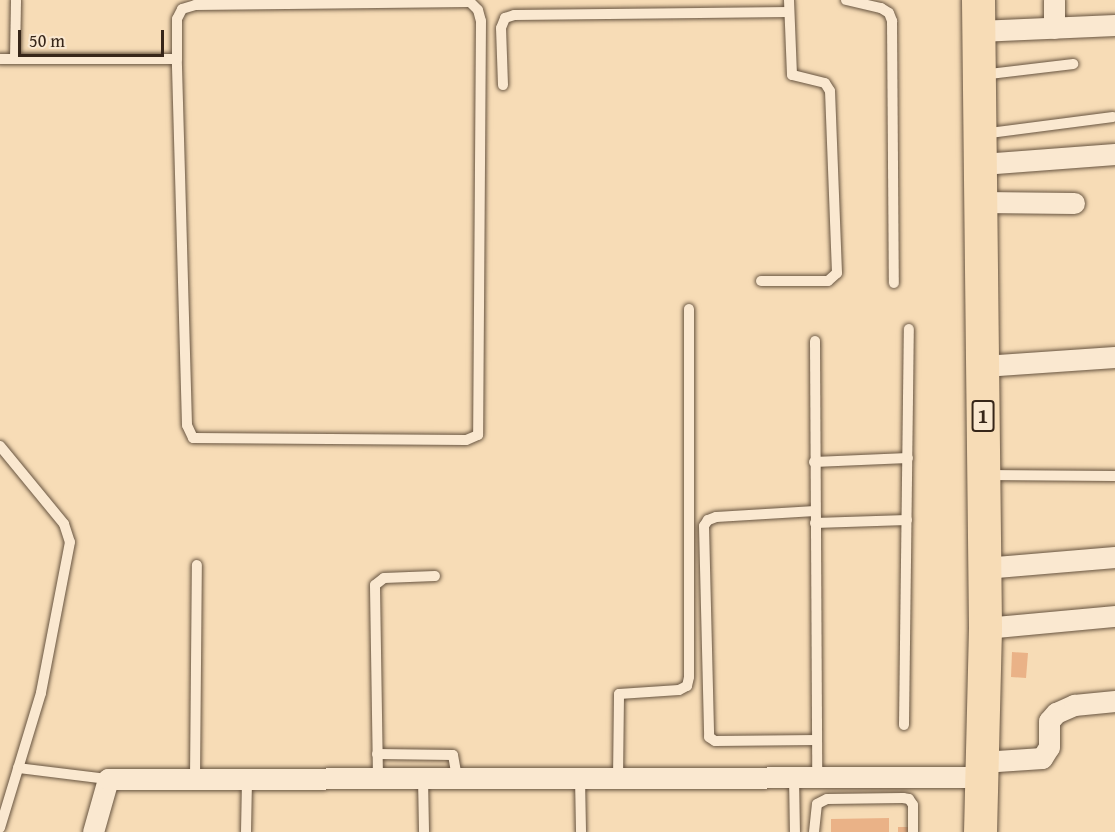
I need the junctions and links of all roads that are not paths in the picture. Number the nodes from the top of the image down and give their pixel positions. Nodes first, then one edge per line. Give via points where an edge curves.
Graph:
1 (16, 0) edge
2 (789, 0) edge
3 (846, 0) edge
4 (1054, 0) edge
5 (448, 1) edge
6 (195, 3) edge
7 (789, 12) junction
8 (978, 15) edge
9 (1115, 25) edge
10 (1054, 28) junction
11 (0, 59) edge
12 (15, 59) junction
13 (177, 59) junction
14 (1073, 64) dead end
15 (979, 75) junction
16 (503, 85) dead end
17 (1113, 117) dead end
18 (982, 149) junction
19 (1115, 154) edge
20 (982, 202) junction
21 (1074, 203) dead end
22 (761, 281) dead end
23 (894, 283) dead end
24 (689, 309) dead end
25 (909, 329) dead end
26 (815, 341) dead end
27 (1115, 357) edge
28 (983, 366) junction
29 (0, 446) edge
30 (908, 458) junction
31 (814, 462) junction
32 (983, 475) junction
33 (1115, 476) edge
34 (814, 511) junction
35 (907, 520) junction
36 (815, 523) junction
37 (1115, 557) edge
38 (198, 565) dead end
39 (984, 568) junction
40 (435, 576) dead end
41 (1115, 616) edge
42 (985, 627) junction
43 (1115, 701) edge
44 (904, 725) dead end
45 (817, 740) junction
46 (377, 754) junction
47 (18, 768) junction
48 (982, 769) junction
49 (794, 777) junction
50 (818, 777) junction
51 (378, 778) junction
52 (423, 778) junction
53 (457, 778) junction
54 (580, 778) junction
55 (618, 778) junction
56 (108, 779) junction
57 (195, 779) junction
58 (247, 779) junction
59 (0, 828) edge
60 (93, 832) edge
61 (246, 832) edge
62 (424, 832) edge
63 (581, 832) edge
64 (795, 832) edge
65 (814, 832) edge
66 (913, 832) edge
67 (980, 832) edge

1 - 12 lane
2 - 7 lane
3 - 23 lane via 880,8 889,13 892,21
4 - 10 street
5 - 6 lane
5 - 13 lane via 470,2 481,21 480,425 478,435 466,440 193,438 188,425
6 - 13 lane via 182,9 177,19
7 - 16 lane via 514,15 505,18 501,28
7 - 22 lane via 792,75 825,83 830,91 837,273 828,281
8 - 10 street
8 - 15 main road, 1
9 - 10 street
11 - 12 lane
12 - 13 lane
14 - 15 lane
15 - 18 main road, 1
17 - 18 lane
18 - 19 street
18 - 20 main road, 1
20 - 21 street
20 - 28 main road, 1
24 - 55 lane via 689,677 687,686 679,690 620,694
25 - 30 lane
26 - 31 lane
27 - 28 street
28 - 32 main road, 1
29 - 47 lane via 64,524 70,542 41,693
30 - 31 lane
30 - 35 lane
31 - 34 lane
32 - 33 lane
32 - 39 main road, 1
34 - 36 lane
34 - 45 lane via 716,517 704,526 709,737 715,741
35 - 36 lane
35 - 44 lane
36 - 45 lane
37 - 39 street
38 - 57 lane
39 - 42 main road, 1
40 - 46 lane via 384,578 375,585
41 - 42 street
42 - 48 main road, 1
43 - 48 street via 1074,705 1056,713 1049,721 1049,747 1042,758
45 - 50 lane
46 - 51 lane
46 - 53 lane via 453,754
47 - 56 lane
47 - 59 lane
48 - 50 street
48 - 67 main road, 1
49 - 50 street
49 - 55 street
49 - 64 lane
51 - 52 street
51 - 58 street
52 - 53 street
52 - 62 lane
53 - 54 street
54 - 55 street
54 - 63 lane
56 - 57 street
56 - 60 street
57 - 58 street
58 - 61 lane
65 - 66 lane via 817,804 827,799 903,798 913,805

